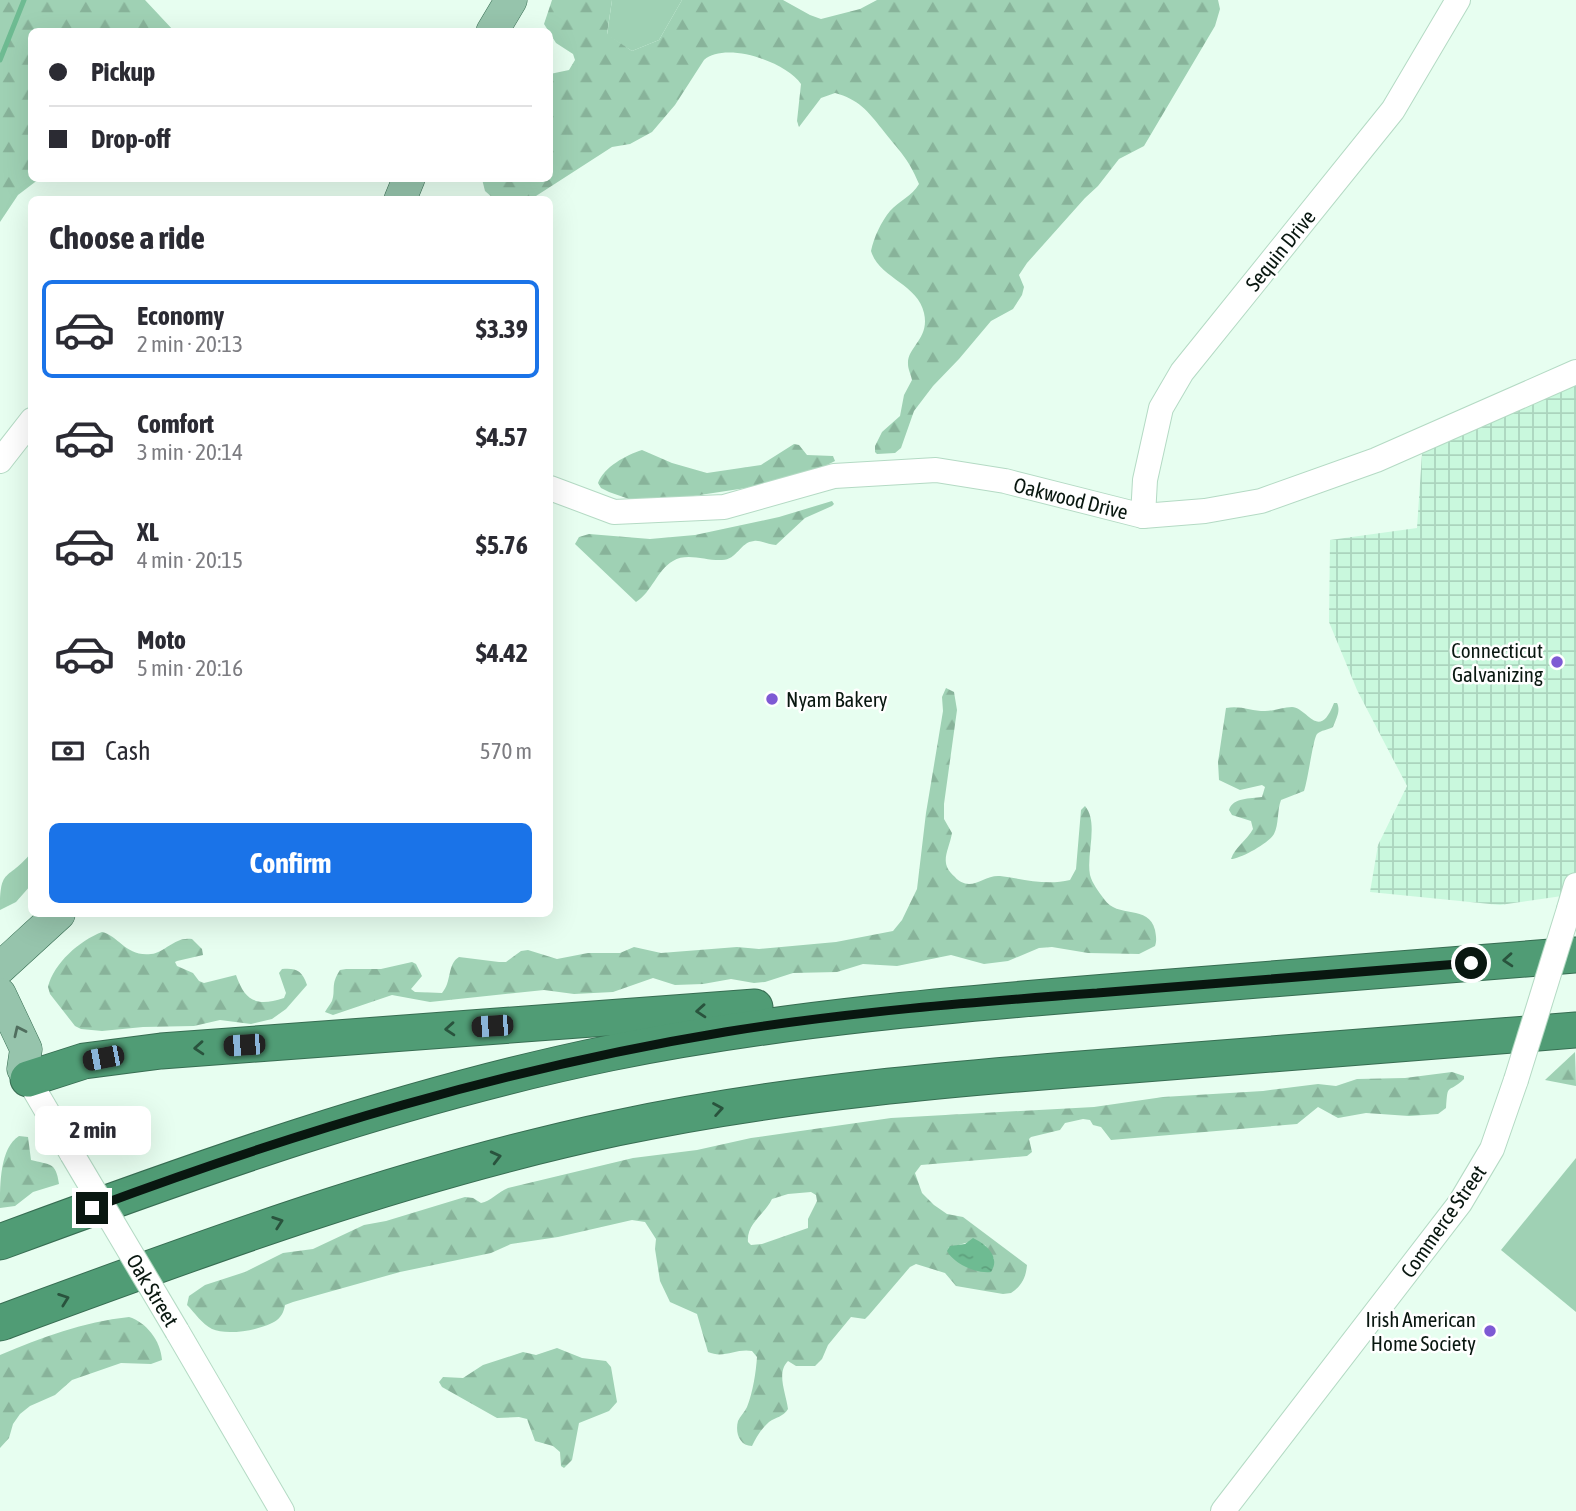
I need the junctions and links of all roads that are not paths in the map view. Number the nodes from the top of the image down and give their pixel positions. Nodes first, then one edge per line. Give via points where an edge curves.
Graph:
1 (511, 0) edge
2 (1458, 0) edge
3 (494, 28) edge
4 (1576, 372) edge
5 (28, 425) edge
6 (0, 461) edge
7 (553, 489) edge
8 (1143, 516) junction
9 (1576, 885) edge
10 (56, 917) edge
11 (1576, 955) edge
12 (0, 968) edge
13 (0, 994) edge
14 (916, 1007) junction
15 (1576, 1030) edge
16 (17, 1068) edge
17 (0, 1242) edge
18 (0, 1323) edge
19 (282, 1511) edge
20 (1223, 1511) edge

1 - 3 main road
2 - 8 street, Sequin Drive via 1393,110 1182,372 1161,408 1145,480
4 - 8 street, Oakwood Drive via 1376,460 1261,501
5 - 6 street
7 - 8 street, Oakwood Drive via 614,512 724,507 834,476 936,470 1005,481
9 - 20 street, Commerce Street, bridge via 1492,1149 1460,1203
10 - 12 main road
11 -> 14 highway
16 -> 13 main road, Oak Street via 26,1057 24,1042
14 -> 16 highway via 865,1003 768,1006 161,1051
14 - 17 highway via 703,1036 496,1079 270,1145
18 -> 15 highway via 369,1192 531,1148 688,1114 961,1078
16 - 19 street, Oak Street, bridge

